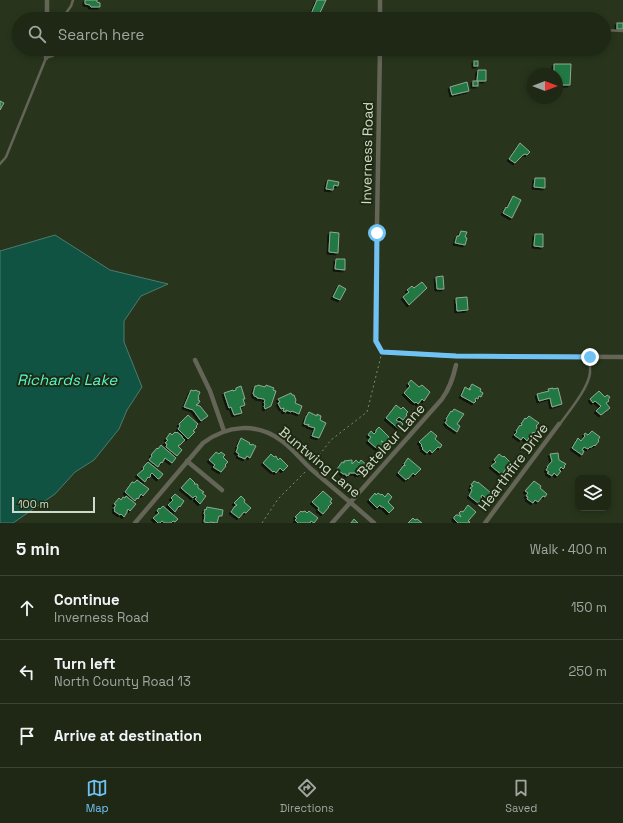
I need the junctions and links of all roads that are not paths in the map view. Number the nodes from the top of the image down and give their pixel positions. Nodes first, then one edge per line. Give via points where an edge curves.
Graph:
1 (47, 0) edge
2 (73, 0) edge
3 (380, 0) edge
4 (47, 12) edge
5 (67, 12) edge
6 (380, 12) edge
7 (611, 30) edge
8 (623, 31) edge
9 (54, 56) edge
10 (380, 56) edge
11 (46, 58) joint
12 (0, 164) edge
13 (590, 357) junction
14 (623, 357) edge
15 (195, 360) dead end
16 (456, 365) dead end
17 (559, 424) joint
18 (224, 431) junction
19 (187, 461) junction
20 (222, 490) dead end
21 (351, 502) junction
22 (135, 523) edge
23 (332, 523) edge
24 (374, 523) edge
25 (485, 523) edge

1 - 4 street
2 - 5 lane
3 - 6 street
7 - 8 lane
9 - 11 lane
10 - 13 street, Inverness Road via 376,341 382,352 456,356
11 - 12 lane via 6,157
13 - 14 street
13 - 17 lane via 587,383
15 - 18 street via 210,391
16 - 21 street, Bateleur Lane via 451,385 442,399
17 - 25 street, Hearthfire Drive
18 - 19 street via 203,443
18 - 21 street, Buntwing Lane via 258,429 274,436
19 - 20 street
19 - 22 street
21 - 23 street, Bateleur Lane
21 - 24 street, Buntwing Lane

